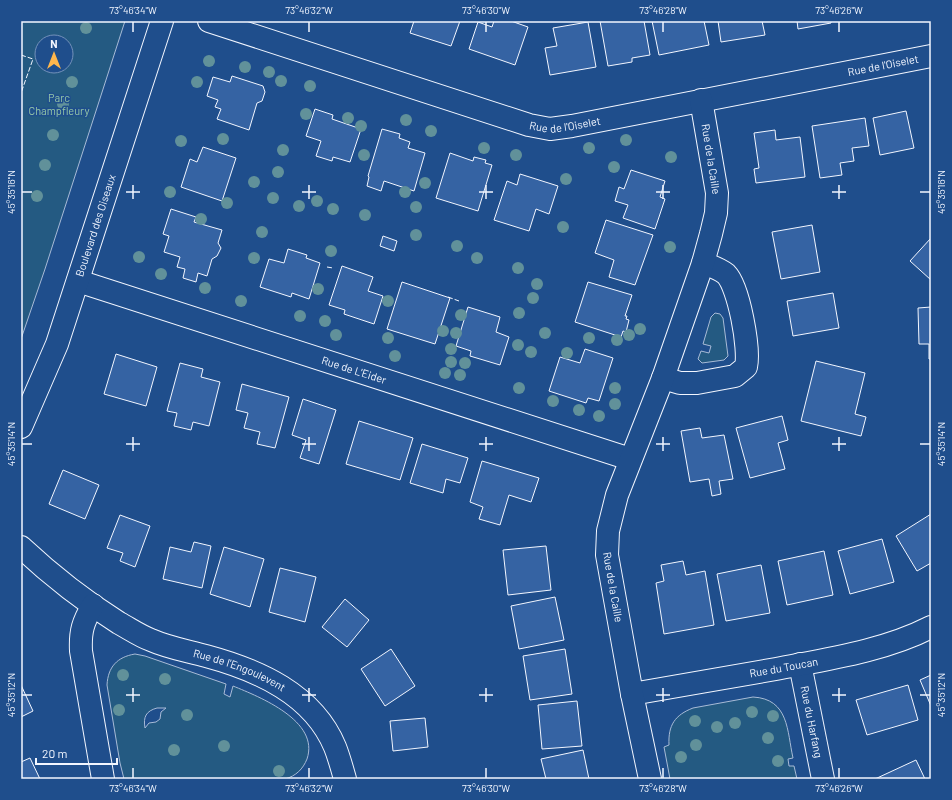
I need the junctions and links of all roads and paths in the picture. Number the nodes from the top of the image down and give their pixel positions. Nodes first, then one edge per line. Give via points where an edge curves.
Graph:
1 (162, 21) edge
2 (209, 21) edge
3 (931, 56) edge
4 (701, 100) junction
5 (703, 263) junction
6 (78, 281) junction
7 (663, 378) junction
8 (21, 427) edge
9 (630, 460) junction
10 (21, 547) edge
11 (93, 605) junction
12 (931, 627) edge
13 (800, 664) junction
14 (632, 694) junction
15 (103, 779) edge
16 (345, 779) edge
17 (650, 779) edge
18 (823, 779) edge

1 - 6 street, Boulevard des Oiseaux
2 - 4 street, Rue de l'Oiselet via 540,128 564,127
3 - 4 street, Rue de l'Oiselet
4 - 5 street, Rue de la Caille via 717,193 716,213
5 - 7 street, Rue de la Caille
5 - 7 street via 727,275 734,288 746,339 746,367 735,376 696,383 680,383
6 - 8 street, Boulevard des Oiseaux via 57,344
6 - 9 street, Rue de L'Eider
7 - 9 street, Rue de la Caille
9 - 14 street, Rue de la Caille via 609,522 606,546
10 - 11 street, Rue de l'Engoulevent
11 - 15 street via 82,626 80,636
11 - 16 street, Rue de l'Engoulevent via 150,640 252,672 287,690 302,701 325,729 335,746
12 - 13 street, Rue du Toucan via 892,643
13 - 14 street, Rue du Toucan
13 - 18 street, Rue du Harfang
14 - 17 street, Rue de la Caille

